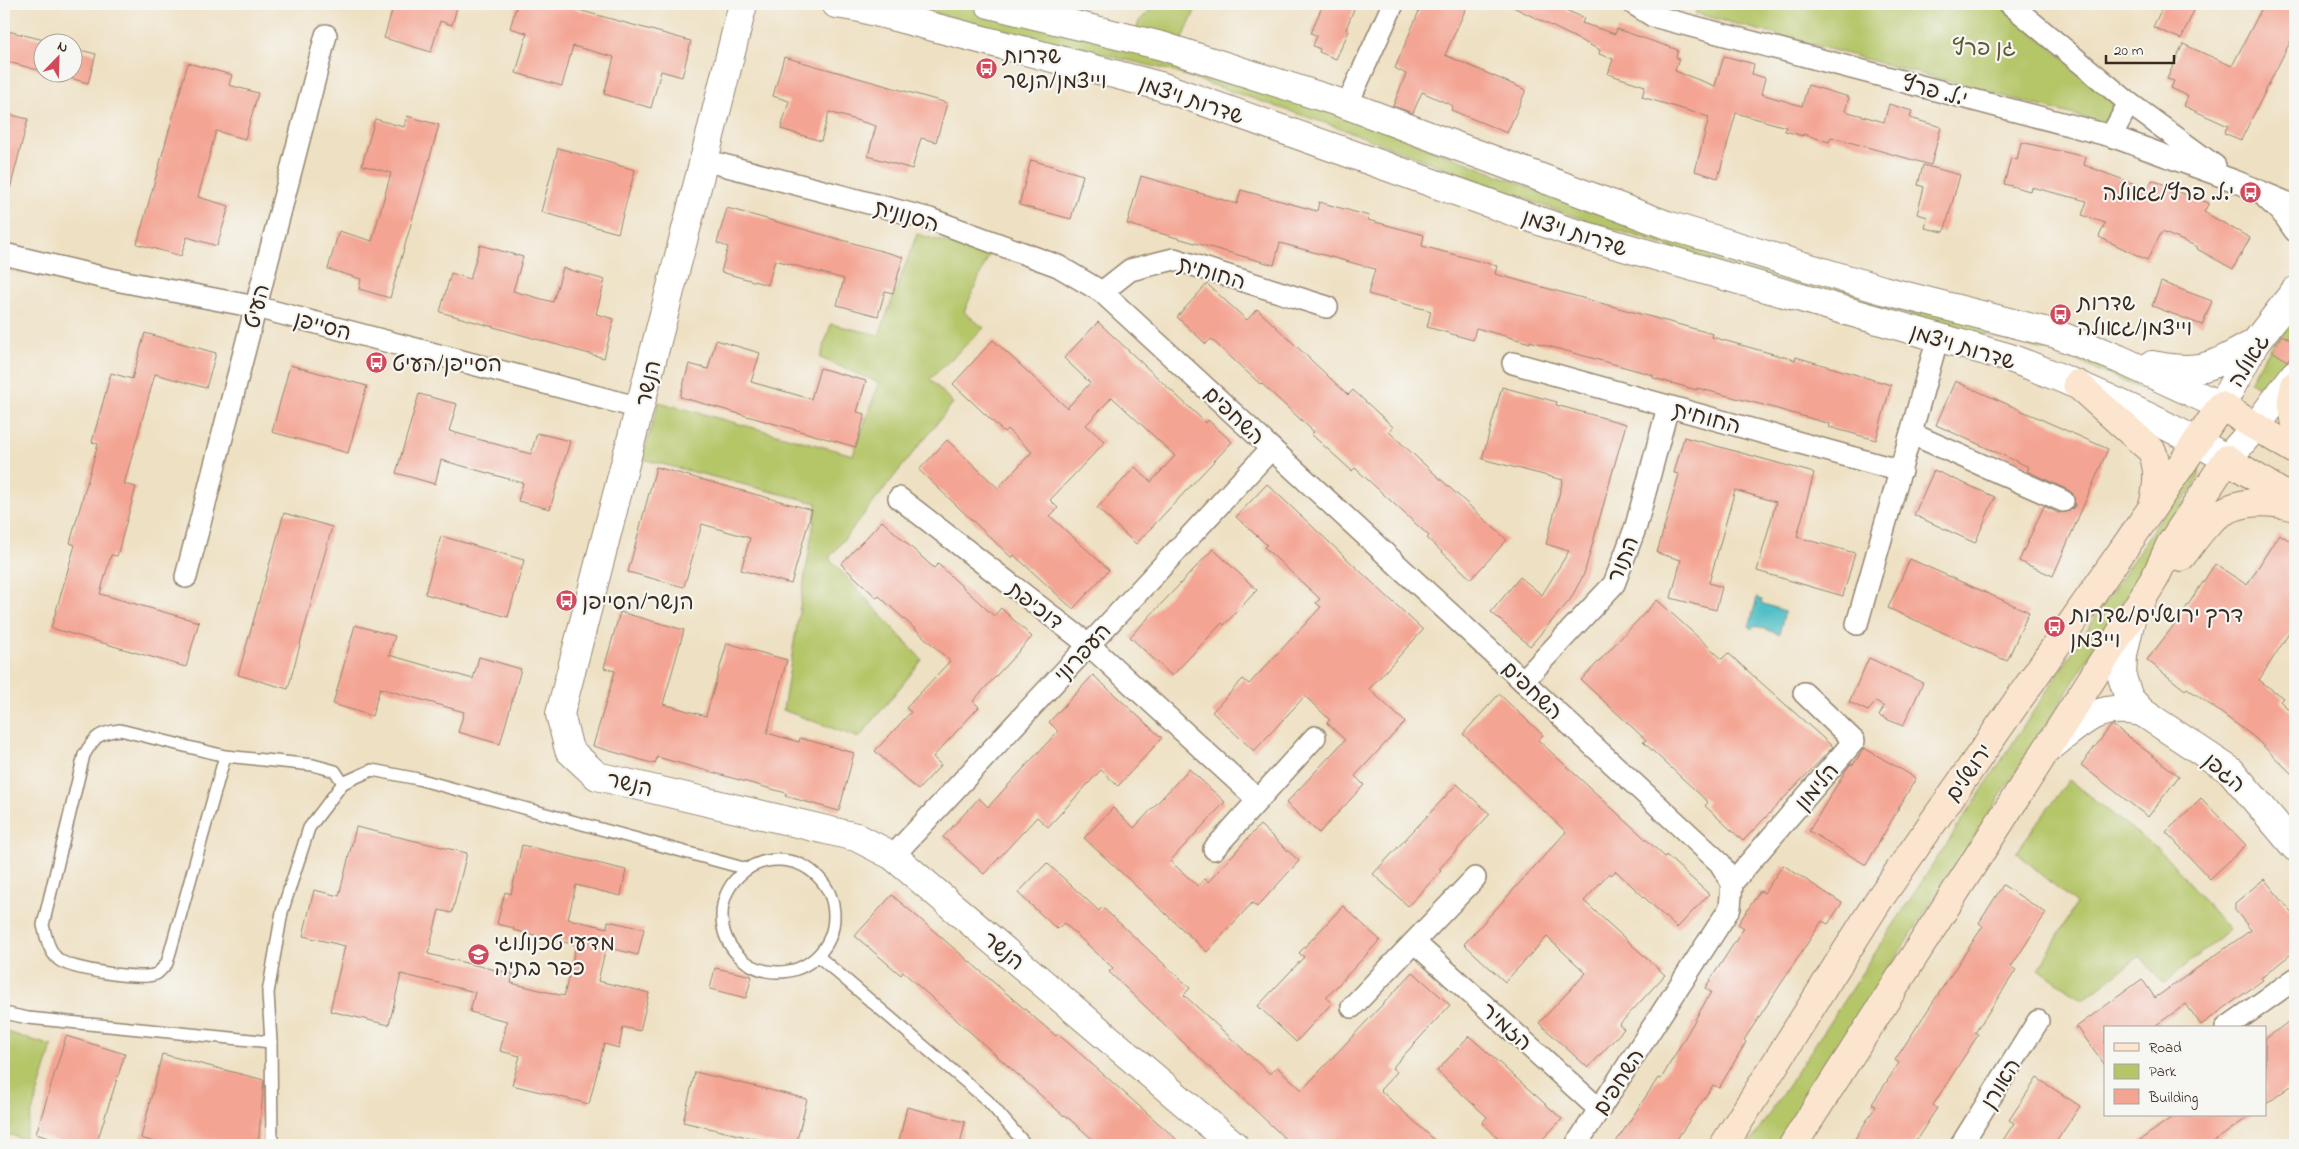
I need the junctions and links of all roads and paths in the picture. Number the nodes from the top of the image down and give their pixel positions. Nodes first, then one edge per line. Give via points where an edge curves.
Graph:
1 (743, 4) edge
2 (836, 4) edge
3 (989, 4) edge
4 (1393, 4) edge
5 (1634, 4) edge
6 (2010, 4) edge
7 (326, 35) dead end
8 (2129, 103) junction
9 (1347, 105) junction
10 (2111, 136) junction
11 (704, 160) junction
12 (2235, 180) junction
13 (2256, 190) junction
14 (2295, 206) edge
15 (2295, 231) edge
16 (4, 254) edge
17 (2295, 291) edge
18 (1102, 292) junction
19 (256, 307) junction
20 (1327, 307) dead end
21 (1938, 337) junction
22 (2255, 342) junction
23 (2119, 359) junction
24 (1513, 364) dead end
25 (2295, 374) edge
26 (2077, 384) junction
27 (2295, 385) edge
28 (2221, 406) junction
29 (1668, 407) junction
30 (640, 408) junction
31 (2295, 420) edge
32 (2256, 426) junction
33 (1912, 434) junction
34 (2196, 441) junction
35 (1271, 449) junction
36 (2295, 450) edge
37 (2227, 459) junction
38 (1901, 471) junction
39 (899, 498) dead end
40 (2064, 501) dead end
41 (2295, 502) edge
42 (2295, 507) edge
43 (2152, 508) junction
44 (186, 576) dead end
45 (2155, 578) junction
46 (2132, 614) junction
47 (1857, 624) dead end
48 (1088, 645) junction
49 (1523, 681) junction
50 (1804, 693) dead end
51 (2142, 712) junction
52 (1315, 737) dead end
53 (2048, 749) junction
54 (225, 756) junction
55 (343, 783) junction
56 (1257, 799) junction
57 (2295, 847) edge
58 (1214, 849) dead end
59 (893, 856) junction
60 (747, 869) junction
61 (1475, 878) dead end
62 (1732, 883) junction
63 (1414, 942) junction
64 (818, 956) junction
65 (2295, 979) edge
66 (1352, 1007) dead end
67 (4, 1013) edge
68 (2038, 1021) dead end
69 (2229, 1026) edge
70 (271, 1042) junction
71 (1600, 1110) junction
72 (272, 1145) edge
73 (1026, 1145) edge
74 (1234, 1145) edge
75 (1576, 1145) edge
76 (1724, 1145) edge
77 (1793, 1145) edge
78 (1961, 1145) edge

1 - 11 street, הנשר
2 - 21 street, שדרות ויצמן via 1160,86 1565,230
3 - 9 street, שדרות ויצמן via 1162,46
4 - 9 street
5 - 10 street, י.ל. פרץ via 1654,16
6 - 8 street, י.ל. פרץ
7 - 19 street, העיט
8 - 10 street
8 - 12 street, י.ל. פרץ
9 - 23 street, שדרות ויצמן via 1667,225 1883,290 2056,334
10 - 12 street, י.ל. פרץ
11 - 18 street, הסנונית via 930,220 1058,266
11 - 30 street, הנשר
12 - 13 street, י.ל. פרץ
13 - 14 street, י.ל. פרץ
13 - 15 street, י.ל. פרץ via 2284,215
16 - 19 street, הסייפן via 105,278
17 - 22 street, גאולה
18 - 20 street, החוחית via 1130,270 1174,259
18 - 35 street, השחפים
19 - 30 street, הסייפן
19 - 44 street, העיט
21 - 26 street, שדרות ויצמן via 2010,358
21 - 33 street
22 - 23 street via 2204,368 2178,370
22 - 28 street, גאולה
23 - 28 street, שדרות ויצמן
24 - 29 street, החוחית
25 - 32 street, גאולה
26 - 34 street, שדרות ויצמן
26 - 43 main road via 2152,451 2158,484
27 - 31 main road via 2292,399
28 - 32 main road, שדרות ויצמן
28 - 34 main road, ירושלים
29 - 38 street, החוחית
29 - 49 street, התור via 1636,526 1614,584
30 - 59 street, הנשר via 560,714 569,750 597,776 856,837
32 - 36 main road, שדרות ויצמן
32 - 37 street, גאולה
33 - 38 street
33 - 40 street
34 - 37 street, שדרות ויצמן
34 - 43 main road, ירושלים
35 - 48 street, העפרוני
35 - 49 street, השחפים
37 - 41 main road, שדרות ויצמן
37 - 45 main road via 2170,545
38 - 47 street
39 - 48 street, דוכיפת
42 - 45 main road via 2273,501 2233,507 2209,522 2181,556
43 - 76 main road, ירושלים via 1878,901
45 - 46 main road
46 - 51 street, הגפן via 2122,677 2130,698
46 - 53 main road
48 - 56 street, דוכיפת
48 - 59 street, העפרוני
49 - 62 street, השחפים via 1720,863
50 - 62 street, הלימון via 1854,741
51 - 53 street, הגפן via 2128,709 2101,711
51 - 57 street, הגפן via 2231,771
52 - 56 street
53 - 77 main road
54 - 54 lane via 120,730 102,733 92,742 84,755 43,926 47,943 58,959 70,965 139,977 156,974 168,963
54 - 55 lane via 313,765 335,771
55 - 60 lane via 372,770 418,779
55 - 70 lane via 309,828 282,912 268,993
56 - 58 street
59 - 74 street, הנשר
60 - 64 lane via 764,862 782,860 800,864 827,888 833,905 834,923 829,940
60 - 64 lane via 725,898 722,917 725,935 735,951 749,964 766,971 785,972
61 - 63 street
62 - 71 street, השחפים via 1730,908
63 - 66 street
63 - 71 street, הזמיר
64 - 73 lane via 988,1101
65 - 69 street
67 - 70 lane
68 - 78 street, האורן
70 - 72 lane
71 - 75 street, השחפים

